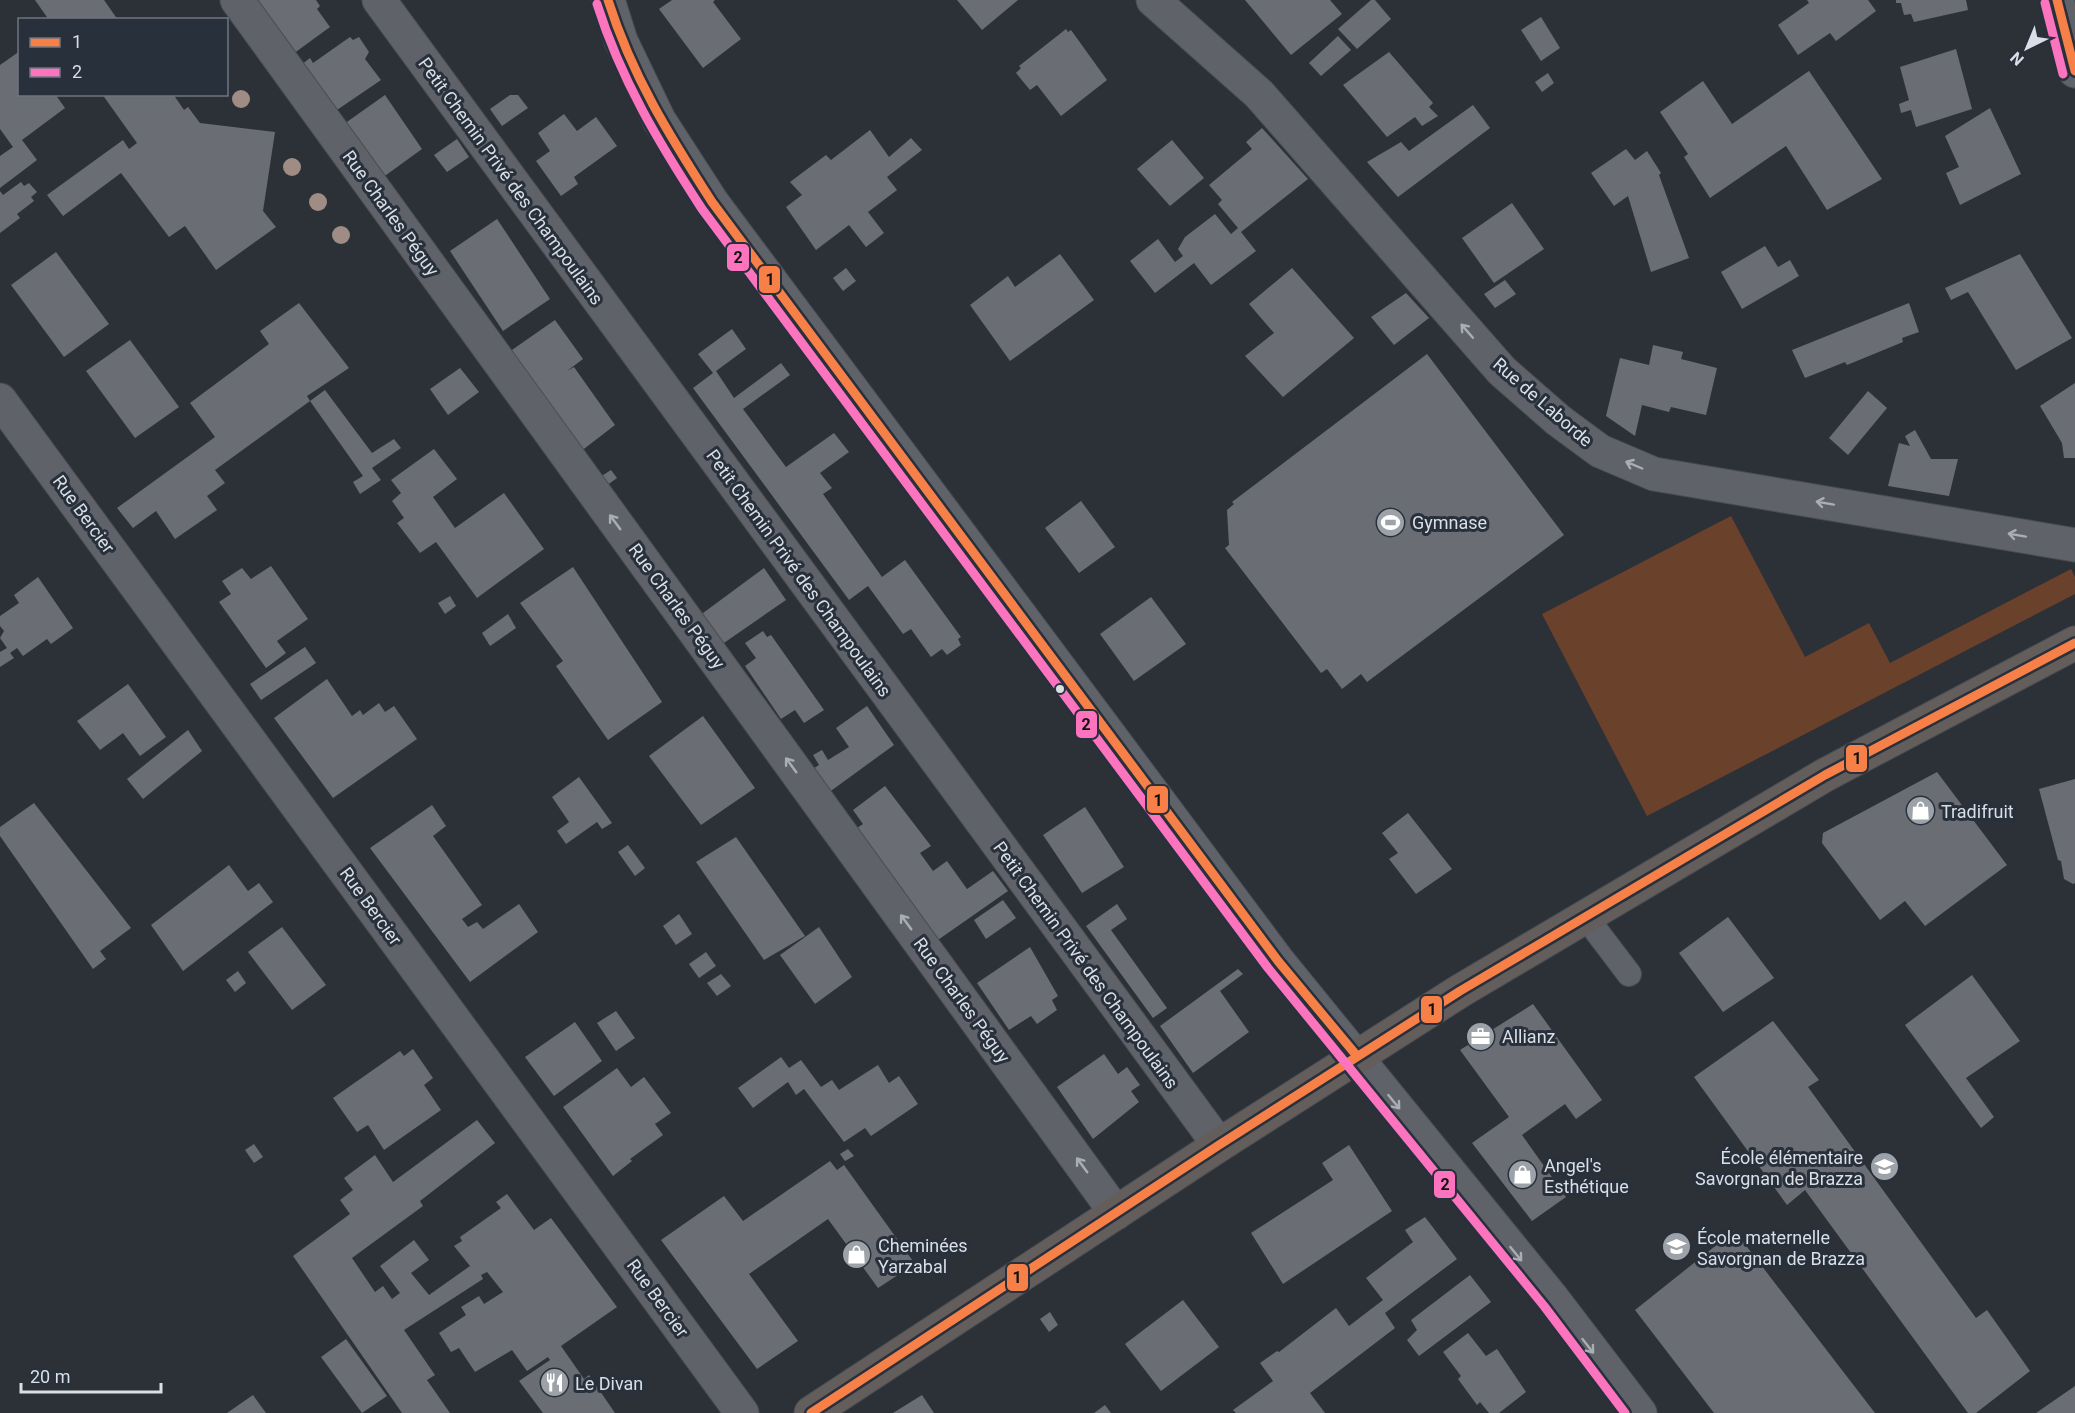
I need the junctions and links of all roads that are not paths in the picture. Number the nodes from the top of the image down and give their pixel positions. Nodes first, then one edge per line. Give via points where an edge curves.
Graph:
1 (237, 0) edge
2 (379, 0) edge
3 (608, 0) edge
4 (1153, 0) edge
5 (2057, 0) edge
6 (2075, 71) edge
7 (0, 400) edge
8 (2075, 545) edge
9 (2075, 643) edge
10 (1585, 916) junction
11 (1629, 974) dead end
12 (1357, 1056) junction
13 (1219, 1145) junction
14 (1116, 1213) junction
15 (742, 1413) edge
16 (811, 1413) edge
17 (1640, 1413) edge

14 -> 1 street, Rue Charles Péguy
2 - 13 street, Petit Chemin Privé des Champoulains
3 - 12 street via 621,41 659,120 712,202 1249,923
8 -> 4 street, Rue de Laborde via 1654,474 1600,451 1502,371 1259,94
5 - 6 street
7 - 15 street, Rue Bercier
9 - 10 main road via 1825,775
10 - 11 lane
10 - 12 main road
12 - 13 main road
12 -> 17 street
13 - 14 main road
14 - 16 main road

